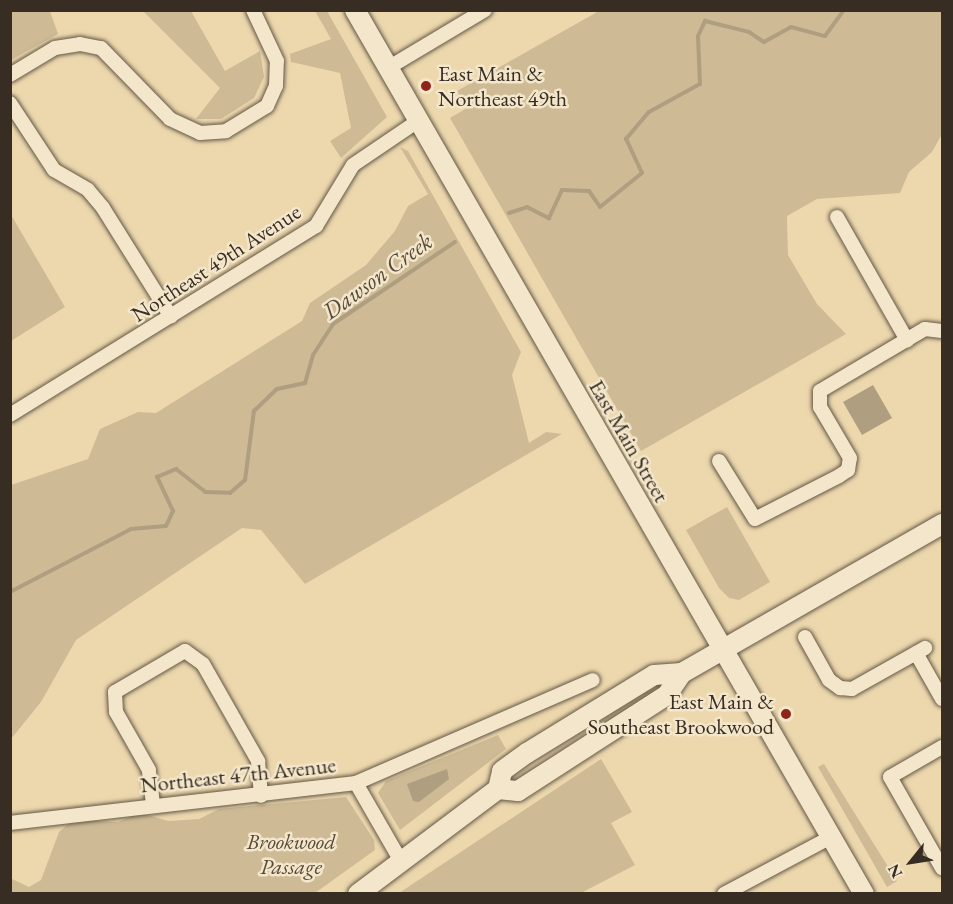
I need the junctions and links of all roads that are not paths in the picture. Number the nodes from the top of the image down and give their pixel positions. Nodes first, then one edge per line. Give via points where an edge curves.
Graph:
1 (254, 10) edge
2 (355, 10) edge
3 (485, 10) edge
4 (388, 68) junction
5 (10, 75) edge
6 (10, 103) edge
7 (418, 121) junction
8 (837, 217) dead end
9 (171, 317) junction
10 (942, 331) edge
11 (907, 340) junction
12 (10, 415) edge
13 (718, 461) dead end
14 (942, 524) edge
15 (805, 637) dead end
16 (722, 650) junction
17 (593, 680) dead end
18 (942, 699) edge
19 (942, 747) edge
20 (356, 783) junction
21 (261, 796) junction
22 (153, 804) junction
23 (10, 823) edge
24 (831, 837) junction
25 (402, 863) junction
26 (942, 868) edge
27 (358, 894) edge
28 (724, 894) edge
29 (864, 894) edge

1 - 5 street via 277,61 276,86 267,106 226,131 185,128 159,110 101,48 80,44 55,48
2 - 4 main road, East Main Street
3 - 4 street
4 - 7 main road, East Main Street
6 - 9 street via 38,152 103,208
7 - 9 street, Northeast 49th Avenue via 353,165 316,226
7 - 16 main road, East Main Street
8 - 11 street
9 - 12 street, Northeast 49th Avenue
10 - 11 street via 925,329
11 - 13 street via 817,398 850,458 848,470 756,519
14 - 16 main road
15 - 18 street via 829,680 840,688 852,689 921,651
16 - 24 main road, East Main Street
16 - 25 main road via 682,673 654,675 554,736 502,771 498,789
17 - 20 street, Northeast 47th Avenue
19 - 26 street via 890,777
20 - 21 street, Northeast 47th Avenue
20 - 25 street
21 - 22 street, Northeast 47th Avenue
21 - 22 street via 258,761 202,664 189,652 177,652 115,692 116,712 149,770
22 - 23 street, Northeast 47th Avenue
24 - 28 street
24 - 29 main road, East Main Street
25 - 27 main road

